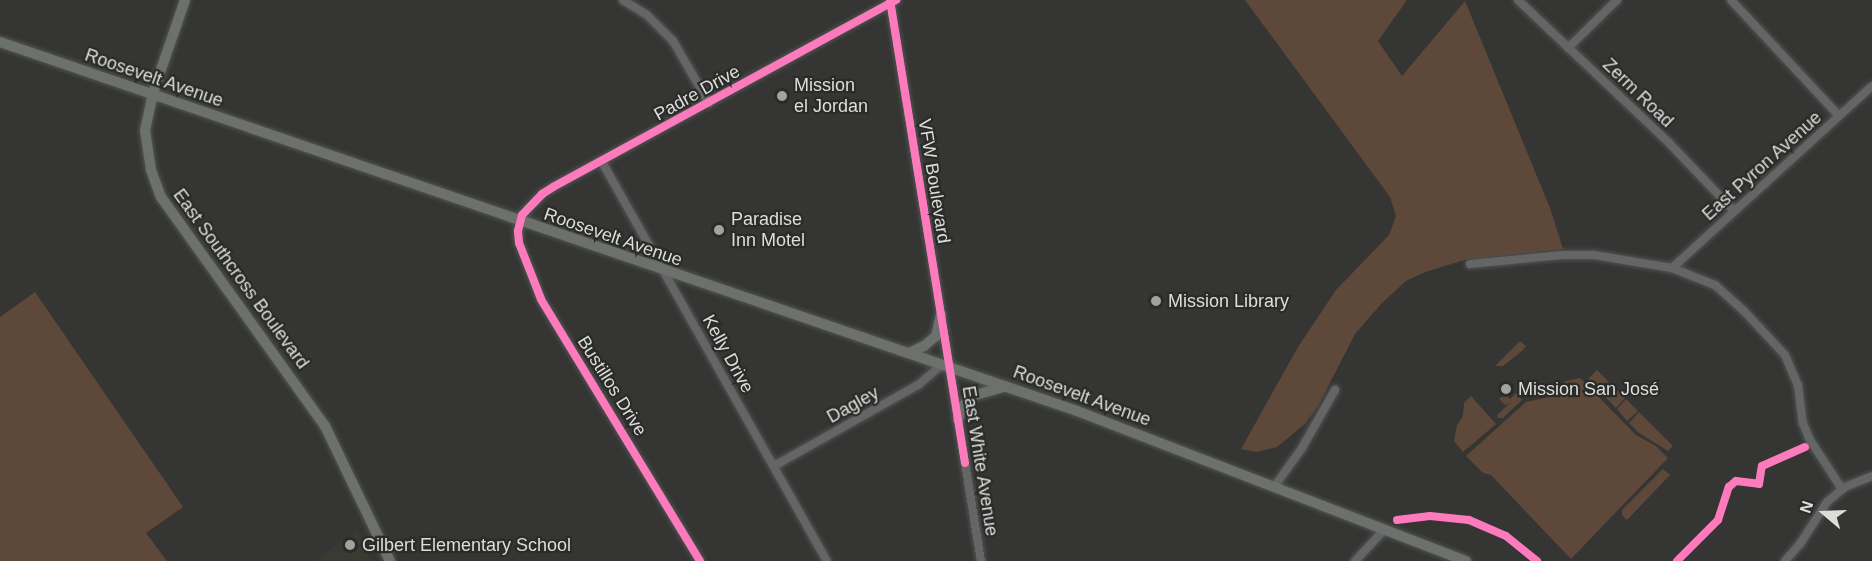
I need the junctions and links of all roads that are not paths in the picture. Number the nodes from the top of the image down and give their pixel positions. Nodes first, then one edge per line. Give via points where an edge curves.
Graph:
1 (185, 0) edge
2 (623, 0) edge
3 (1518, 0) edge
4 (1617, 0) edge
5 (1731, 0) edge
6 (892, 1) edge
7 (0, 42) edge
8 (1568, 48) junction
9 (1872, 86) edge
10 (153, 93) junction
11 (709, 103) junction
12 (1839, 116) junction
13 (602, 162) junction
14 (1734, 211) junction
15 (520, 221) junction
16 (1470, 264) dead end
17 (1672, 267) junction
18 (664, 270) junction
19 (941, 315) junction
20 (909, 353) junction
21 (946, 365) junction
22 (1006, 386) junction
23 (1335, 390) dead end
24 (958, 420) junction
25 (774, 466) junction
26 (1872, 476) edge
27 (1274, 487) junction
28 (1842, 489) junction
29 (1384, 530) junction
30 (390, 561) edge
31 (700, 561) edge
32 (827, 561) edge
33 (981, 561) edge
34 (1355, 561) edge
35 (1466, 561) edge
36 (1785, 561) edge

1 - 10 main road, East Southcross Boulevard
2 - 11 street via 647,15 673,41
3 - 8 street, Zerm Road
4 - 8 street
5 - 12 street
6 - 11 street, Padre Drive
6 - 19 street, VFW Boulevard
7 - 10 main road, Roosevelt Avenue
8 - 14 street, Zerm Road
9 - 12 street, East Pyron Avenue
10 - 15 main road, Roosevelt Avenue
10 - 30 main road, East Southcross Boulevard via 146,143 161,197 325,426
11 - 13 street, Padre Drive
12 - 14 street, East Pyron Avenue
13 - 15 street, Padre Drive via 542,194
13 - 18 street, Kelly Drive
14 - 17 street, East Pyron Avenue
15 - 18 main road, Roosevelt Avenue
15 - 31 street, Bustillos Drive via 519,243 541,299
16 - 17 street via 1594,255
17 - 28 street via 1725,292 1778,346 1794,374 1810,440
18 - 20 main road, Roosevelt Avenue
18 - 25 street, Kelly Drive
19 - 20 main road via 936,336
19 - 21 street, VFW Boulevard
20 - 21 main road, Roosevelt Avenue
21 - 22 main road, Roosevelt Avenue
21 - 24 street, East White Avenue
21 - 25 street, Dagley via 918,385
22 - 24 main road via 972,396 962,407
22 - 27 main road, Roosevelt Avenue
23 - 27 street
24 - 33 street, East White Avenue
25 - 32 street, Kelly Drive
26 - 28 street
27 - 29 main road, Roosevelt Avenue
28 - 36 street via 1820,510
29 - 34 street
29 - 35 main road, Roosevelt Avenue

